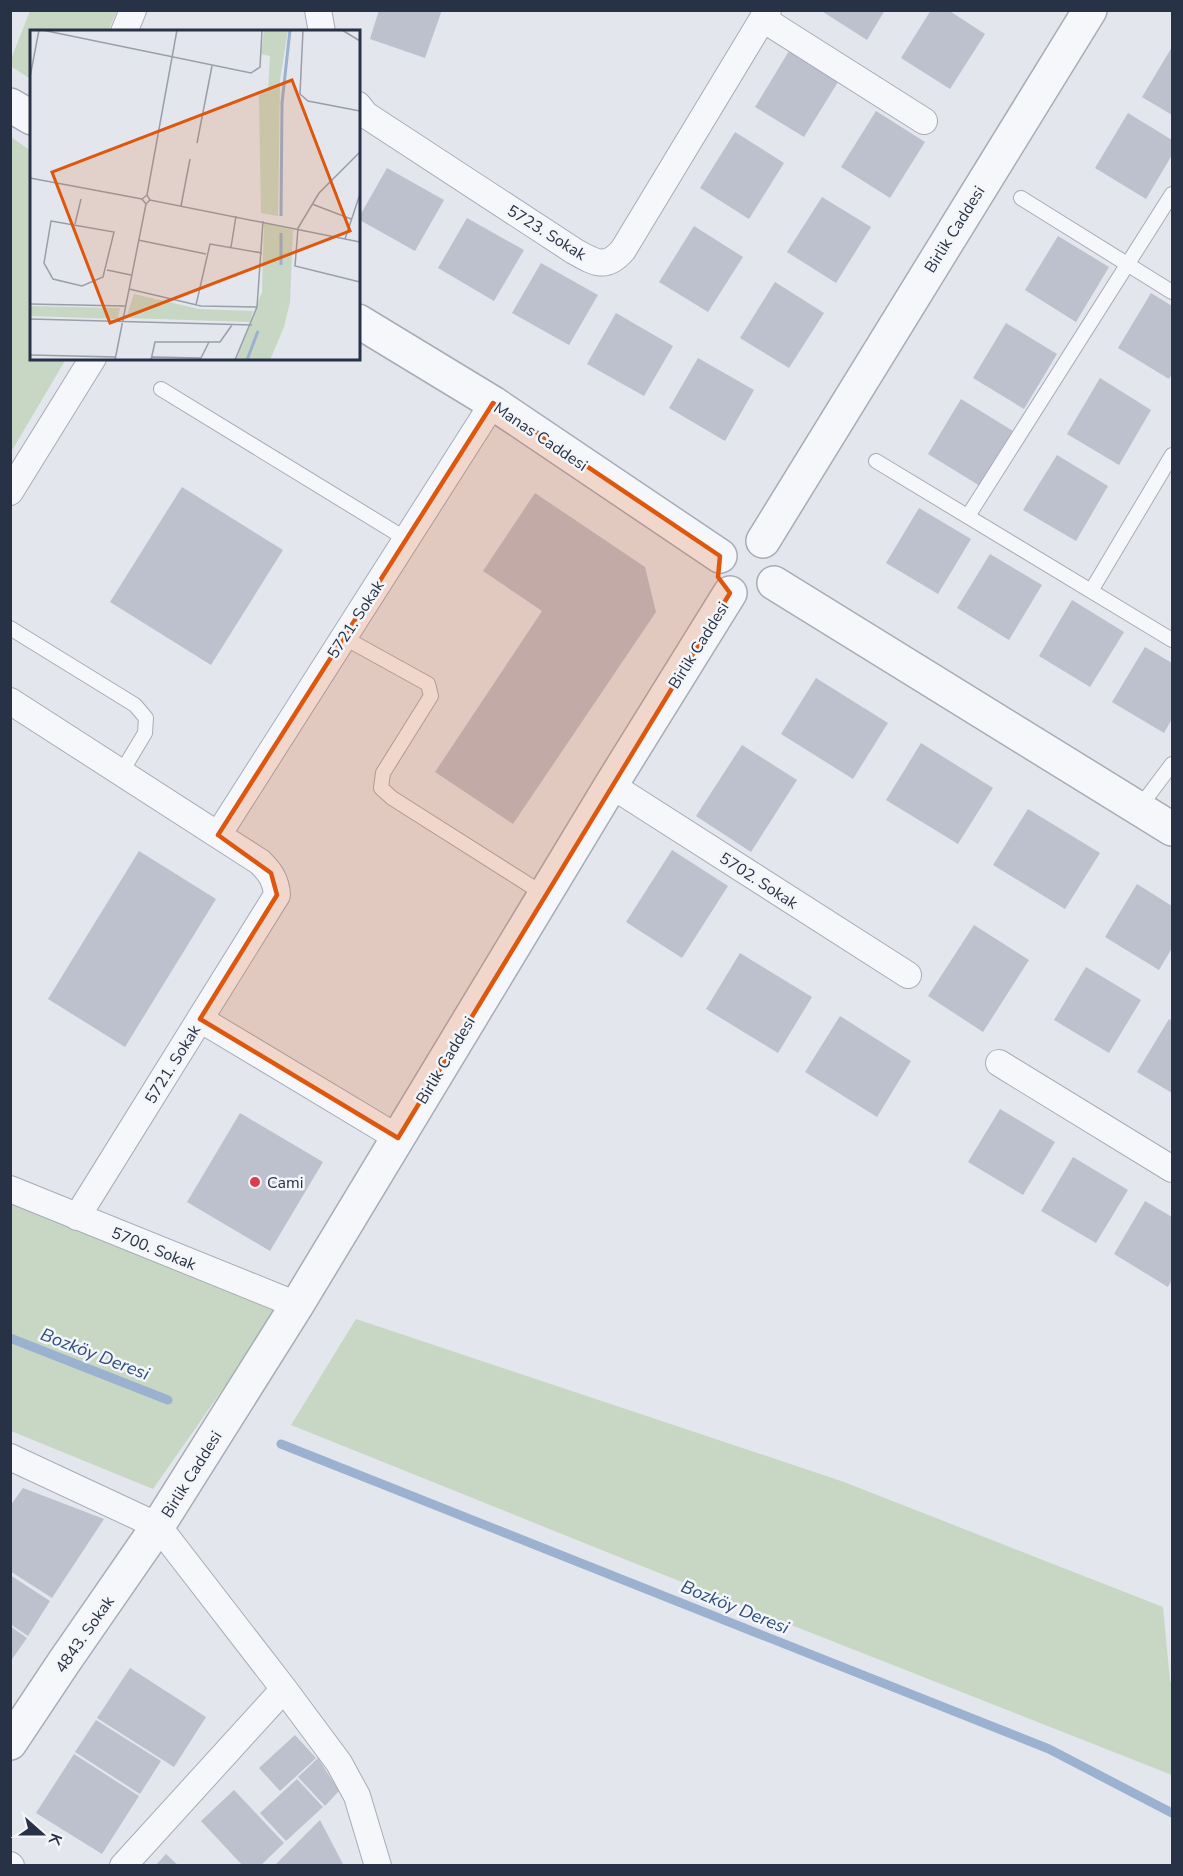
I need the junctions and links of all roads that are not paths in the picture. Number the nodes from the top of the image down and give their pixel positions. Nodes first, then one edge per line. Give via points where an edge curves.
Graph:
1 (133, 10) edge
2 (318, 10) edge
3 (1090, 10) edge
4 (765, 15) edge
5 (125, 30) edge
6 (322, 30) edge
7 (10, 105) edge
8 (361, 115) edge
9 (30, 117) edge
10 (924, 121) dead end
11 (1173, 194) edge
12 (1021, 198) dead end
13 (1128, 265) junction
14 (1173, 292) edge
15 (360, 322) edge
16 (92, 360) edge
17 (161, 389) dead end
18 (493, 403) junction
19 (1173, 455) edge
20 (876, 461) dead end
21 (10, 492) edge
22 (968, 516) junction
23 (406, 539) junction
24 (763, 541) junction
25 (720, 556) junction
26 (774, 583) junction
27 (1091, 591) junction
28 (730, 593) junction
29 (10, 628) edge
30 (344, 638) junction
31 (1173, 639) edge
32 (10, 701) edge
33 (1173, 764) edge
34 (121, 773) junction
35 (611, 785) junction
36 (1139, 809) junction
37 (1173, 829) edge
38 (218, 835) junction
39 (545, 895) junction
40 (908, 975) dead end
41 (200, 1019) junction
42 (999, 1063) dead end
43 (398, 1138) junction
44 (1173, 1169) edge
45 (10, 1189) edge
46 (77, 1217) junction
47 (297, 1305) junction
48 (10, 1457) edge
49 (158, 1526) junction
50 (284, 1689) junction
51 (10, 1743) edge
52 (123, 1866) edge
53 (378, 1866) edge

1 - 5 street
2 - 6 street
3 - 24 street, Birlik Caddesi
4 - 8 street, 5723. Sokak via 623,250 614,260 603,263 574,251
4 - 10 street, 5723. Sokak
7 - 9 street
11 - 13 lane
12 - 13 lane
13 - 14 lane
13 - 22 lane
15 - 18 street, Manas Caddesi
16 - 21 street
17 - 23 lane
18 - 23 street, 5721. Sokak
18 - 25 street, Manas Caddesi
19 - 27 lane
20 - 22 lane
22 - 27 lane
23 - 30 street, 5721. Sokak
24 - 25 street via 734,541
24 - 26 street via 776,555
25 - 28 street via 718,577
26 - 28 street via 760,596 740,598
26 - 36 street
27 - 31 lane
28 - 35 street, Birlik Caddesi
29 - 34 lane via 135,705 146,718 145,733
30 - 38 street, 5721. Sokak
30 - 39 lane via 428,684 431,696 383,773 381,788
32 - 34 street, 5721. Sokak
33 - 36 lane
34 - 38 street, 5721. Sokak
35 - 39 street, Birlik Caddesi
35 - 40 street, 5702. Sokak
36 - 37 street
38 - 41 street, 5721. Sokak via 271,873 277,895
39 - 43 street, Birlik Caddesi
41 - 43 street
41 - 46 street, 5721. Sokak
42 - 44 street
43 - 47 street, Birlik Caddesi
45 - 46 street, 5700. Sokak
46 - 47 street, 5700. Sokak
47 - 49 street, Birlik Caddesi
48 - 49 street
49 - 50 street
49 - 51 street, 4843. Sokak
50 - 52 street
50 - 53 street via 339,1763 357,1796

